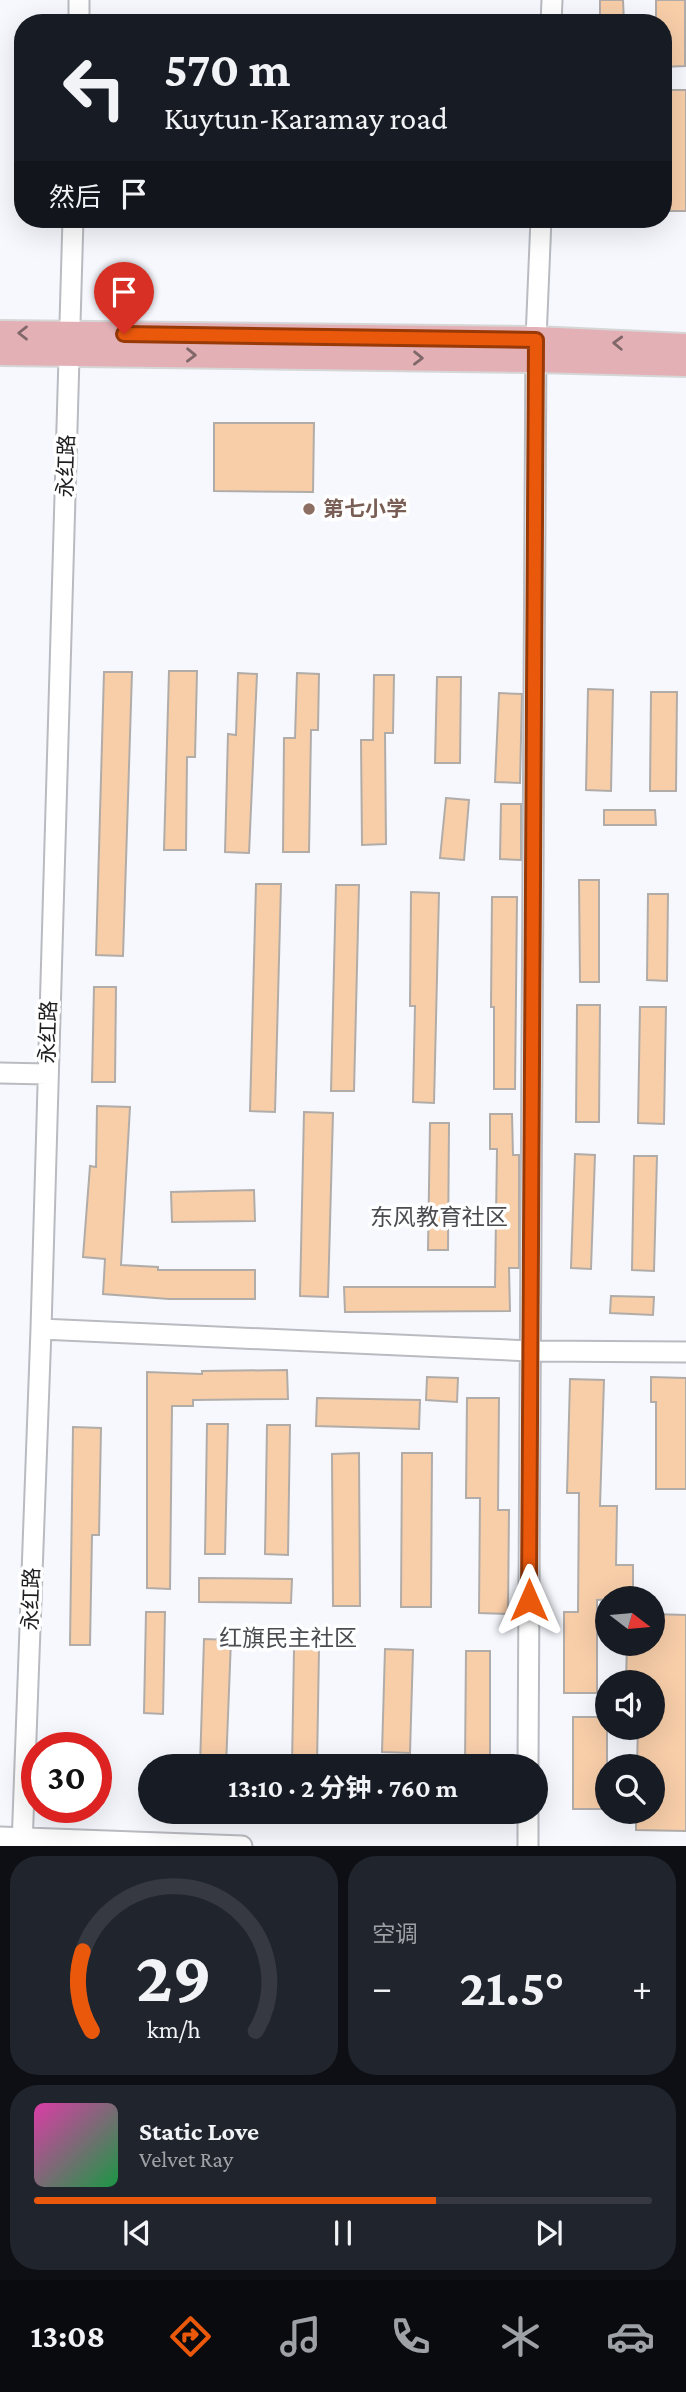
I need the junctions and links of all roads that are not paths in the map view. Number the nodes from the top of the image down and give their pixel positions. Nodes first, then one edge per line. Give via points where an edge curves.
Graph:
1 (73, 228) edge
2 (541, 228) edge
3 (0, 333) edge
4 (69, 343) junction
5 (686, 346) edge
6 (536, 350) junction
7 (0, 353) edge
8 (686, 365) edge
9 (0, 1073) edge
10 (47, 1074) junction
11 (41, 1329) junction
12 (530, 1351) junction
13 (686, 1352) edge
14 (528, 1754) edge
15 (528, 1824) edge
16 (0, 1837) edge
17 (22, 1842) edge
18 (242, 1846) edge
19 (528, 1846) edge

1 - 4 street, 永红路
2 - 6 street
4 -> 3 main road
4 - 6 main road
4 - 7 main road
4 - 10 street, 永红路
5 -> 6 main road
6 - 8 main road
6 - 12 street
9 - 10 street
10 - 11 street, 永红路
11 - 12 street
11 - 17 street, 永红路
12 - 13 street
12 - 14 street
15 - 19 street
16 - 17 street
17 - 18 street

